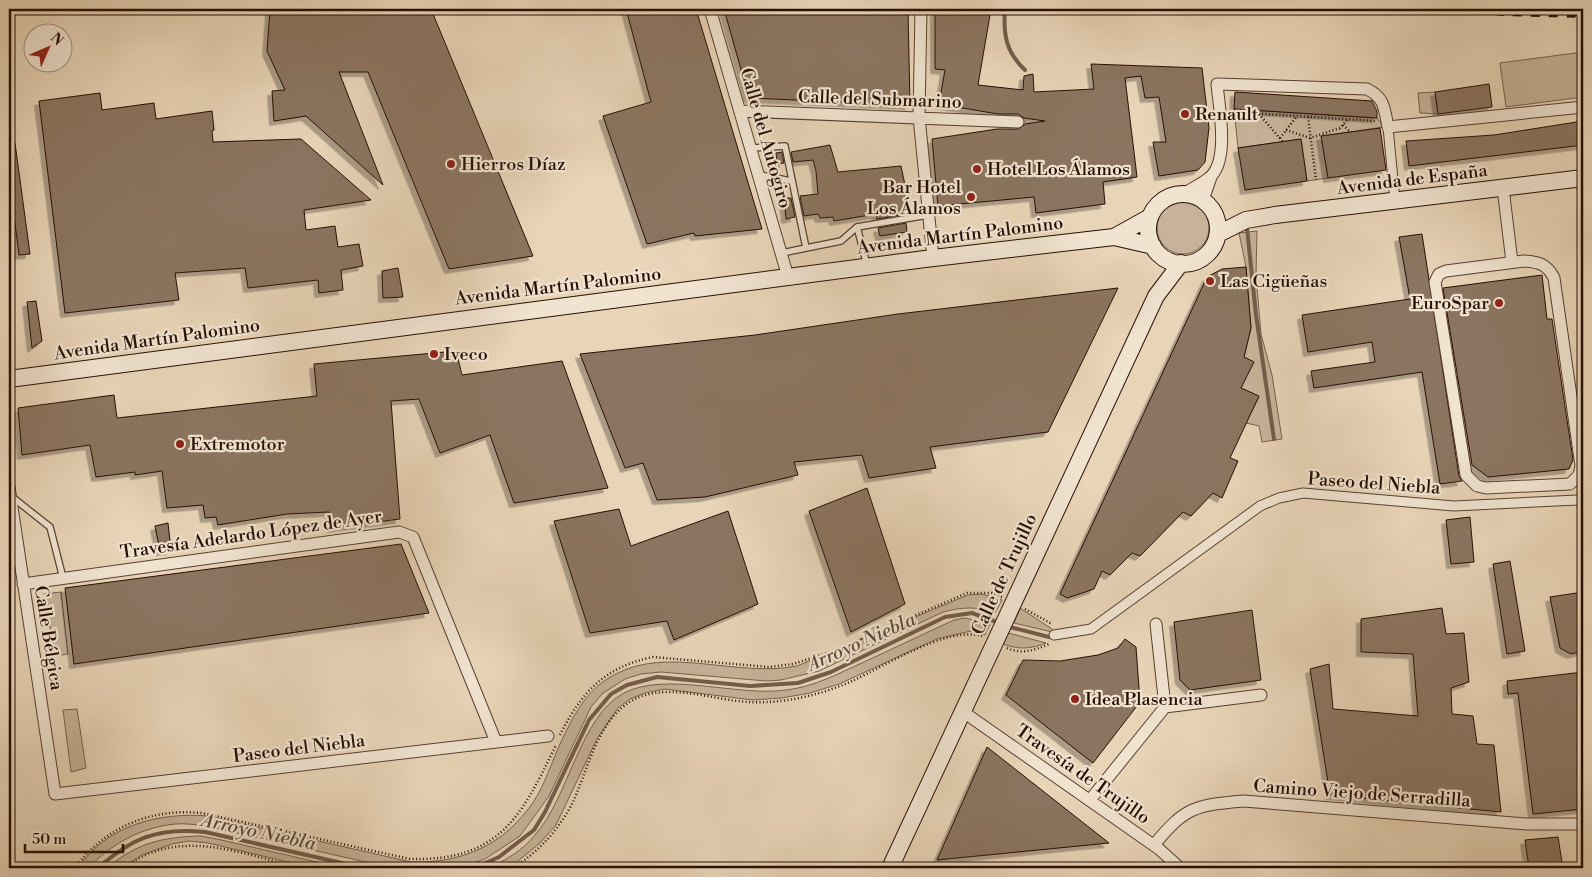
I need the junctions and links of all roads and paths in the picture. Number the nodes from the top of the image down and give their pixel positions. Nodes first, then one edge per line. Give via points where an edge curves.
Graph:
1 (710, 9) edge
2 (921, 9) edge
3 (1583, 107) edge
4 (740, 111) junction
5 (1234, 112) dead end
6 (1259, 114) junction
7 (1297, 116) junction
8 (1308, 117) junction
9 (919, 118) junction
10 (1348, 119) junction
11 (1018, 122) dead end
12 (1383, 124) junction
13 (1343, 125) junction
14 (1286, 130) junction
15 (1350, 132) dead end
16 (1280, 138) junction
17 (1310, 138) junction
18 (1283, 142) dead end
19 (752, 148) junction
20 (760, 175) junction
21 (1211, 177) junction
22 (1583, 178) edge
23 (1316, 180) dead end
24 (791, 181) junction
25 (1503, 188) junction
26 (1182, 194) junction
27 (1396, 201) junction
28 (1208, 205) junction
29 (928, 215) junction
30 (1150, 217) junction
31 (1246, 220) junction
32 (857, 227) junction
33 (1218, 234) junction
34 (1114, 237) junction
35 (806, 248) junction
36 (1159, 252) junction
37 (782, 253) junction
38 (933, 258) junction
39 (1512, 262) junction
40 (1182, 263) junction
41 (867, 267) junction
42 (788, 277) junction
43 (1156, 296) junction
44 (9, 379) edge
45 (9, 491) edge
46 (1583, 503) edge
47 (63, 578) junction
48 (23, 584) junction
49 (1012, 604) junction
50 (1156, 624) dead end
51 (1054, 635) junction
52 (995, 642) junction
53 (1261, 695) dead end
54 (1165, 707) junction
55 (962, 711) junction
56 (548, 736) dead end
57 (496, 742) junction
58 (55, 794) joint
59 (1090, 800) junction
60 (1583, 824) edge
61 (1154, 845) junction
62 (75, 868) edge
63 (124, 868) edge
64 (300, 868) edge
65 (512, 868) edge
66 (890, 868) edge
67 (1180, 868) edge

1 - 4 street, Calle del Autogiro
2 - 9 street
3 - 12 street
4 - 9 street, Calle del Submarino
4 - 19 street, Calle del Autogiro
5 - 6 path
6 - 7 path
6 - 16 path
7 - 8 path
7 - 14 path
8 - 10 path
8 - 17 path
9 - 11 street, Calle del Submarino
9 - 29 street
10 - 12 path
10 - 13 path
12 - 21 street via 1382,101 1378,94 1367,88 1217,84 1222,142
12 - 27 street
13 - 15 path
13 - 17 path
14 - 16 path
14 - 17 path
16 - 18 path
17 - 23 path
19 - 20 street, Calle del Autogiro
19 - 24 lane via 785,146
20 - 24 lane
20 - 37 street, Calle del Autogiro
21 - 26 street
21 - 28 street
22 - 25 main road, Avenida de España
24 - 35 lane
25 - 27 main road, Avenida de España
25 - 39 street
26 - 28 main road
26 - 30 main road via 1162,200
27 - 31 main road, Avenida de España
28 - 31 main road, Avenida de España
28 - 33 main road via 1217,222
29 - 32 lane
29 - 38 street
30 - 34 main road, Avenida Martín Palomino
30 - 36 main road via 1148,227
31 - 33 main road, Avenida de España
32 - 35 lane via 841,241
32 - 41 lane
33 - 40 main road via 1211,250 1203,257
34 - 36 main road, Avenida Martín Palomino
34 - 38 main road, Avenida Martín Palomino
35 - 37 lane
36 - 40 main road
36 - 43 main road
37 - 42 street, Calle del Autogiro
38 - 41 main road, Avenida Martín Palomino
39 - 39 street via 1446,271 1438,274 1435,282 1466,475 1477,486 1486,488 1570,484 1579,475 1581,466 1554,278 1550,269 1539,262
40 - 43 main road
41 - 42 main road, Avenida Martín Palomino
42 - 44 main road, Avenida Martín Palomino
43 - 49 main road, Calle de Trujillo
45 - 47 lane via 50,527
45 - 48 street, Calle Bélgica
46 - 51 street, Paseo del Niebla via 1578,500 1454,506 1303,493 1279,498 1260,506 1091,629
47 - 48 street, Travesía Adelardo López de Ayer
47 - 57 street, Travesía Adelardo López de Ayer via 399,532 413,537
48 - 58 street, Calle Bélgica
49 - 51 path via 1055,625
49 - 52 main road, Calle de Trujillo
49 - 62 path via 992,593 966,593 833,651 794,664 769,667 653,657 618,668 585,694 572,713 519,814 484,846 460,855 437,860 410,859 186,811 127,823 103,838
50 - 54 street
51 - 52 path via 1053,643 1021,653
52 - 55 main road, Calle de Trujillo
52 - 65 path via 972,633 949,637 901,656 851,682 790,699 749,702 664,692 634,699 610,721 598,741 572,803 557,829 539,848
53 - 54 street
54 - 59 street
55 - 59 street, Travesía de Trujillo
55 - 66 main road, Calle de Trujillo
56 - 57 street, Paseo del Niebla
57 - 58 street, Paseo del Niebla
59 - 61 street, Travesía de Trujillo
60 - 61 street, Camino Viejo de Serradilla via 1527,824 1244,801 1210,804 1190,810 1174,821
61 - 67 street, Travesía de Trujillo
63 - 64 path via 154,852 180,845 206,846

